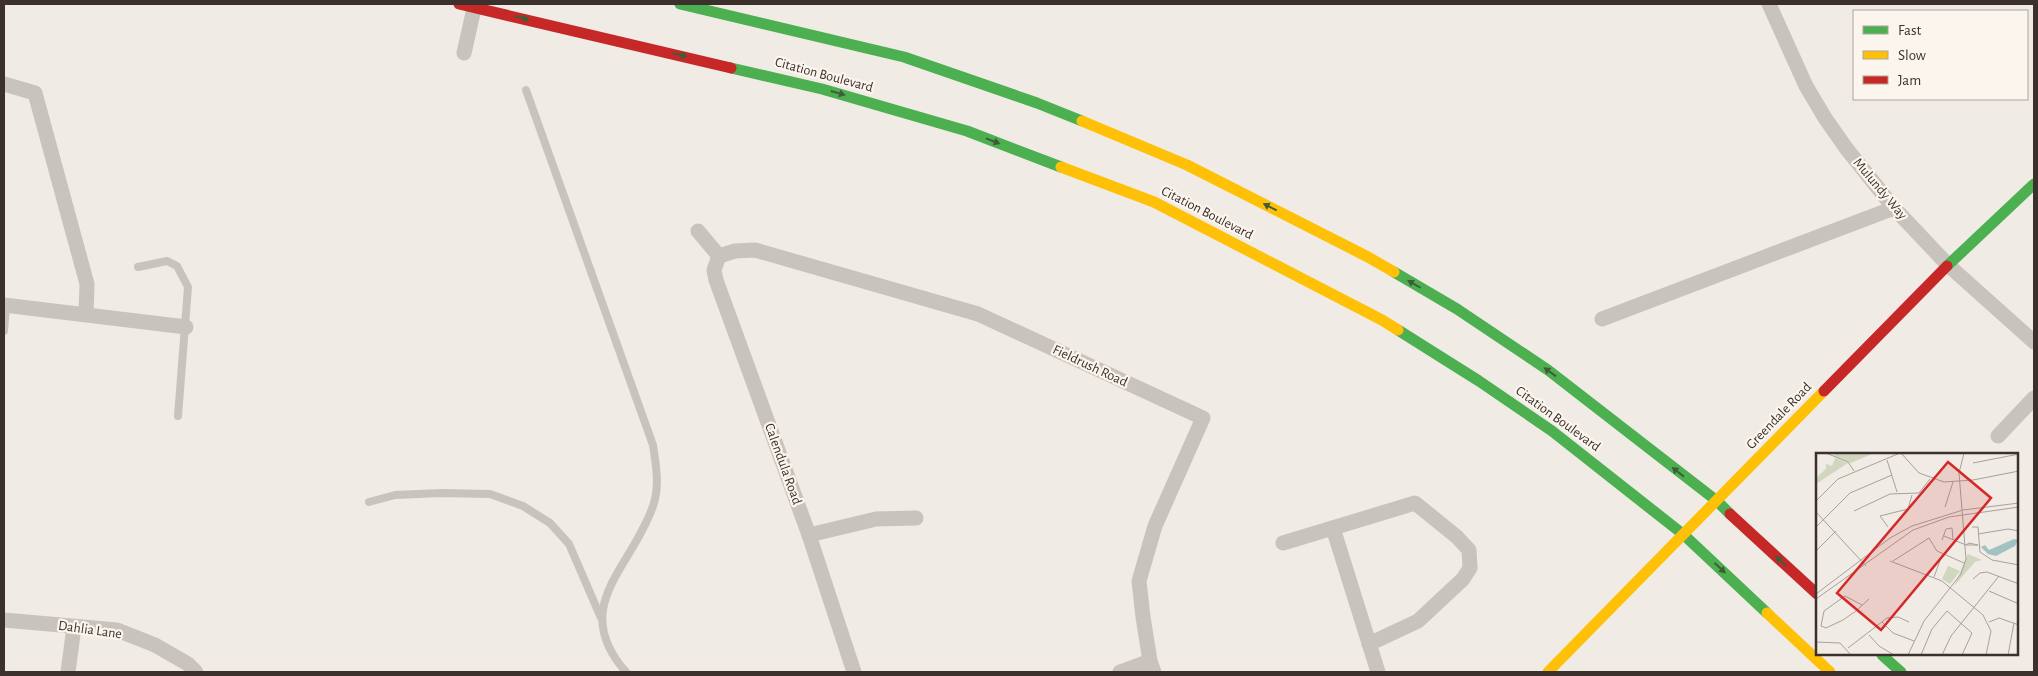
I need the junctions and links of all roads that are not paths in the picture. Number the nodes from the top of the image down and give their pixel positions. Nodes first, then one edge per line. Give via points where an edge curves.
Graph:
1 (680, 4) edge
2 (1769, 4) edge
3 (470, 5) edge
4 (464, 53) dead end
5 (4, 84) edge
6 (526, 90) dead end
7 (2034, 184) edge
8 (1894, 208) junction
9 (698, 231) dead end
10 (719, 256) junction
11 (1948, 264) junction
12 (138, 267) dead end
13 (5, 305) edge
14 (86, 314) junction
15 (1602, 319) dead end
16 (186, 327) junction
17 (4, 331) edge
18 (2034, 342) edge
19 (2034, 398) edge
20 (178, 416) dead end
21 (1998, 436) dead end
22 (1717, 501) junction
23 (369, 502) dead end
24 (916, 518) dead end
25 (1332, 528) junction
26 (809, 535) junction
27 (1684, 535) junction
28 (1283, 542) dead end
29 (1816, 593) edge
30 (601, 618) junction
31 (4, 620) edge
32 (74, 627) junction
33 (1369, 644) junction
34 (1883, 656) edge
35 (1152, 666) edge
36 (68, 672) edge
37 (196, 672) edge
38 (626, 672) edge
39 (854, 672) edge
40 (1120, 672) edge
41 (1378, 672) edge
42 (1548, 672) edge
43 (1830, 672) edge
44 (1901, 672) edge

22 -> 1 main road via 1548,370 1457,309 1368,257 1187,165 1037,103 904,57
2 - 8 street, Mulundy Way via 1806,86 1825,118
3 - 4 street
3 -> 27 main road, Citation Boulevard via 822,88 967,130 1154,202 1382,320 1479,380 1552,431
5 - 14 street via 35,93 87,284
6 - 30 lane via 653,445 657,469 654,506 612,581
7 - 11 main road, Greendale Road
8 - 11 street, Mulundy Way
8 - 15 street
9 - 10 street
10 - 26 street, Calendula Road via 714,270 716,280
10 - 35 street, Fieldrush Road via 755,250 978,314 1203,418 1155,526 1139,581
11 - 18 street, Mulundy Way
11 - 22 main road, Greendale Road
12 - 16 lane via 167,261 177,266 188,287
13 - 14 street
13 - 17 lane
14 - 16 street
16 - 20 lane
19 - 21 street
22 - 27 main road, Greendale Road
29 -> 22 main road
23 - 30 lane via 395,495 490,494 522,506 550,523 569,544
24 - 26 street via 876,519
25 - 28 street
25 - 33 street
25 - 33 street via 1415,503 1469,550 1470,568 1463,579 1418,621
26 - 39 street, Calendula Road
27 - 42 main road, Greendale Road
27 -> 43 main road, Citation Boulevard
30 - 38 lane via 602,629 616,662
31 - 32 street, Dahlia Lane
32 - 36 street
32 - 37 street, Dahlia Lane via 117,630 155,645
33 - 41 street
34 - 44 main road
35 - 40 street

